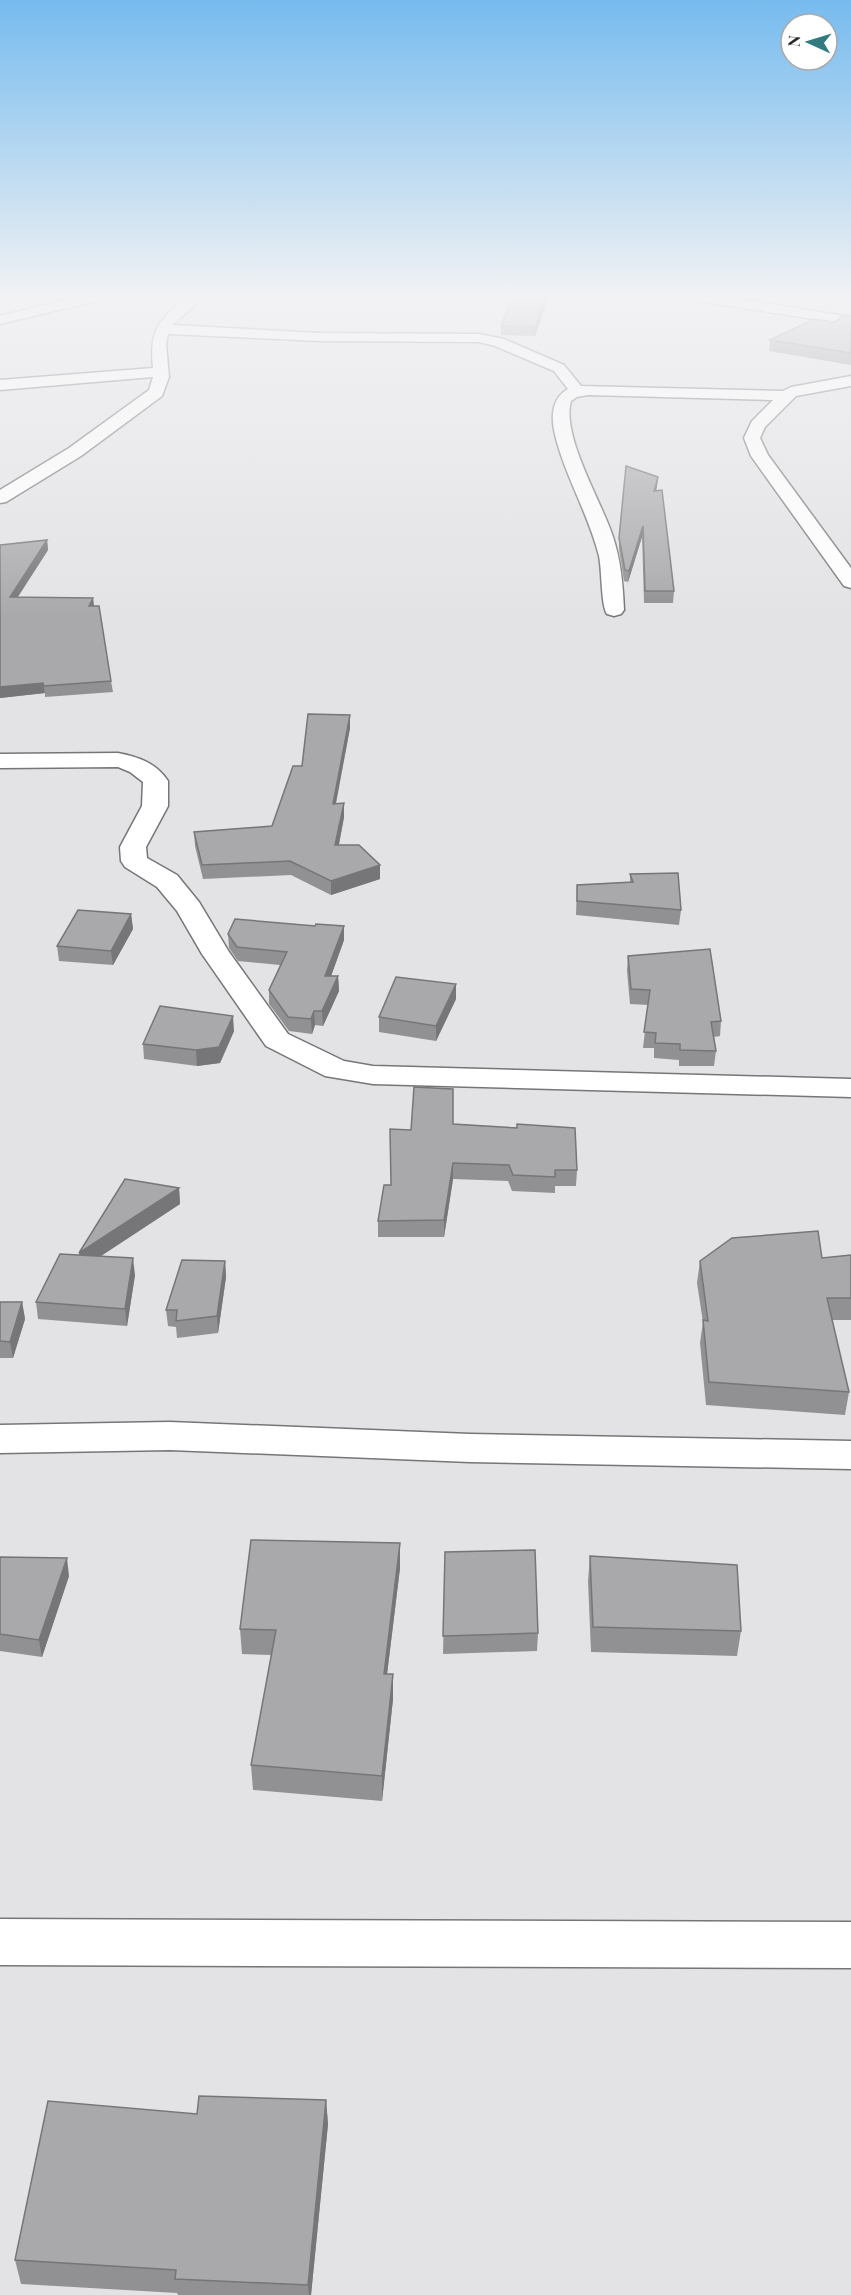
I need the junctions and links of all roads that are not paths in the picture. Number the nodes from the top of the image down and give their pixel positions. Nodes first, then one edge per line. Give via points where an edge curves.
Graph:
1 (143, 403) edge
2 (563, 403) edge
3 (778, 403) edge
4 (0, 498) edge
5 (851, 582) edge
6 (614, 610) dead end
7 (0, 761) edge
8 (851, 1088) edge
9 (0, 1439) edge
10 (851, 1455) edge
11 (0, 1942) edge
12 (851, 1945) edge

1 - 4 main road via 75,452
2 - 6 main road via 562,429 606,540 615,586
3 - 5 main road via 758,425 752,438 768,467
7 - 8 main road via 118,760 148,772 156,781 154,806 133,847 134,861 167,881 189,908 216,954 277,1040 327,1066 373,1076
9 - 10 main road via 170,1436 470,1448
11 - 12 main road

